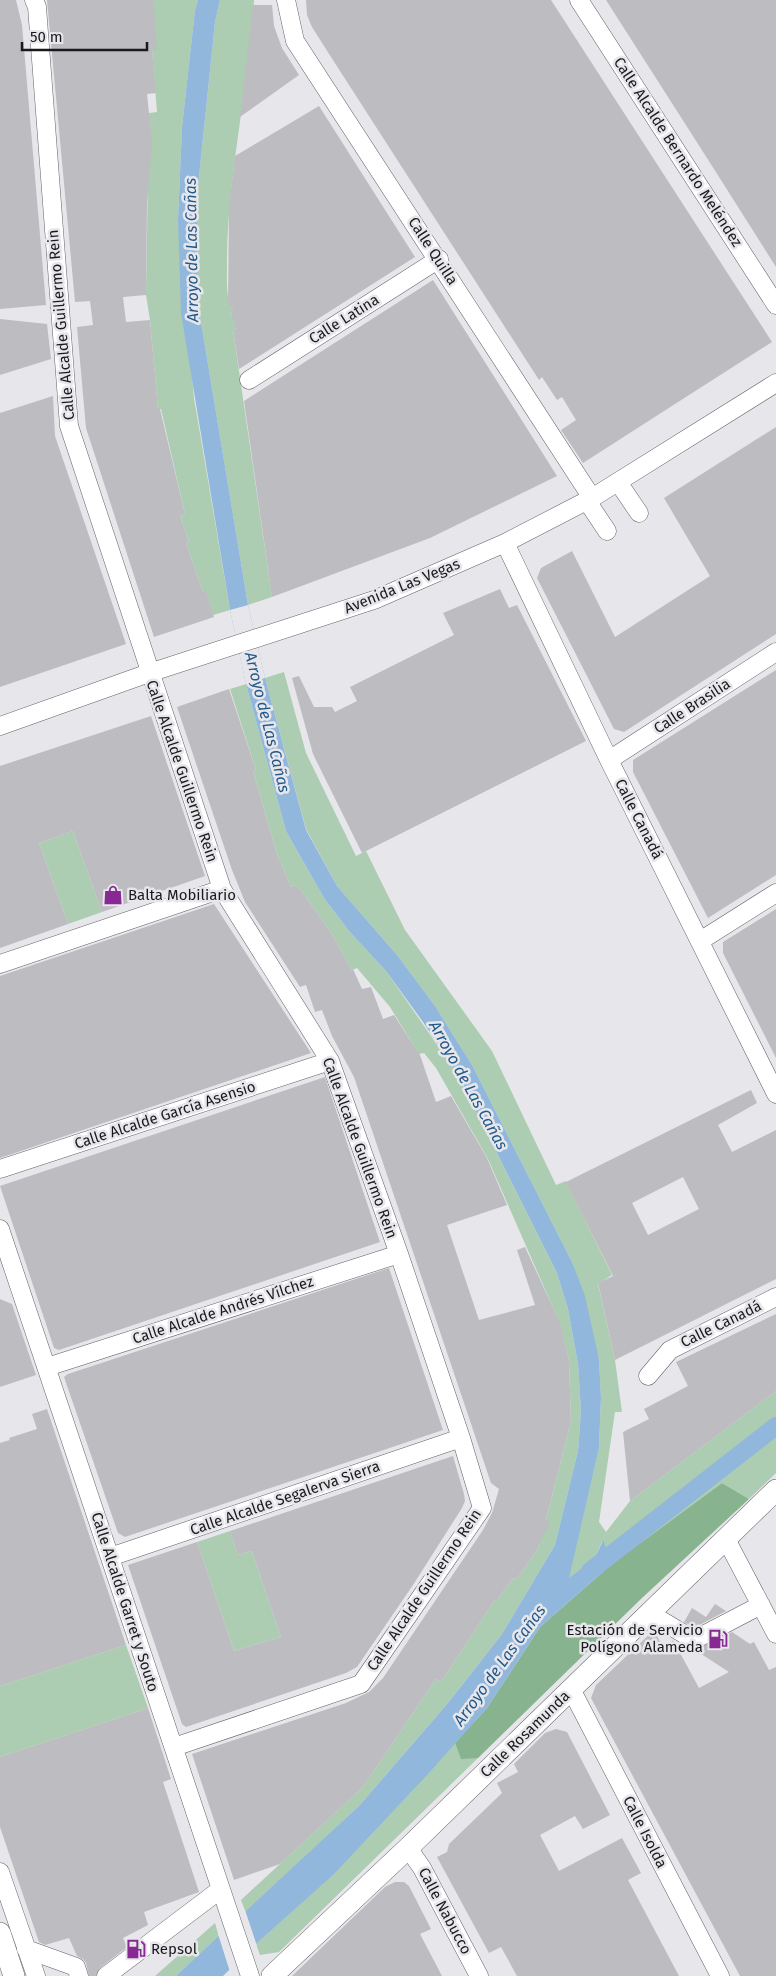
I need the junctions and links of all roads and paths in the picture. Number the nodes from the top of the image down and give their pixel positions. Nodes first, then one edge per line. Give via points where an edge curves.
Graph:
1 (34, 0) edge
2 (286, 0) edge
3 (579, 0) edge
4 (439, 259) junction
5 (776, 304) edge
6 (250, 380) dead end
7 (776, 383) edge
8 (618, 482) junction
9 (590, 499) junction
10 (638, 513) dead end
11 (606, 531) dead end
12 (505, 543) junction
13 (776, 652) edge
14 (149, 673) junction
15 (0, 725) edge
16 (609, 760) junction
17 (222, 889) junction
18 (776, 893) edge
19 (700, 941) junction
20 (0, 964) edge
21 (330, 1061) junction
22 (776, 1094) edge
23 (0, 1169) edge
24 (0, 1229) edge
25 (399, 1254) junction
26 (8, 1275) edge
27 (776, 1297) edge
28 (47, 1367) junction
29 (648, 1376) dead end
30 (461, 1438) junction
31 (776, 1490) edge
32 (726, 1539) junction
33 (110, 1557) junction
34 (761, 1605) junction
35 (649, 1613) junction
36 (776, 1634) edge
37 (571, 1689) junction
38 (174, 1747) junction
39 (408, 1848) junction
40 (0, 1872) edge
41 (221, 1889) junction
42 (0, 1933) edge
43 (26, 1949) junction
44 (249, 1975) edge
45 (14, 1976) edge
46 (36, 1976) edge
47 (79, 1976) edge
48 (106, 1976) edge
49 (272, 1976) edge
50 (479, 1976) edge
51 (720, 1976) edge

1 - 14 street, Calle Alcalde Guillermo Rein via 69,426
2 - 4 street, Calle Quilla via 295,40
3 - 5 street, Calle Alcalde Bernardo Meléndez
4 - 6 street, Calle Latina
4 - 9 street, Calle Quilla
7 - 8 street, Avenida Las Vegas
8 - 9 street, Avenida Las Vegas
8 - 10 street
9 - 11 street, Calle Quilla
9 - 12 street, Avenida Las Vegas
12 - 14 street, Avenida Las Vegas via 374,600
12 - 16 street, Calle Canadá
13 - 16 street, Calle Brasilia
14 - 15 street, Avenida Las Vegas
14 - 17 street, Calle Alcalde Guillermo Rein
16 - 19 street, Calle Canadá
17 - 20 street
17 - 21 street, Calle Alcalde Guillermo Rein
18 - 19 street
19 - 22 street, Calle Canadá
21 - 23 street, Calle Alcalde García Asensio
21 - 25 street, Calle Alcalde Guillermo Rein
24 - 26 street, Calle Alcalde Garret y Souto
25 - 28 street, Calle Alcalde Andrés Vílchez
25 - 30 street, Calle Alcalde Guillermo Rein
26 - 28 street, Calle Alcalde Garret y Souto
27 - 29 street, Calle Canadá via 670,1350
28 - 33 street, Calle Alcalde Garret y Souto
30 - 33 street, Calle Alcalde Segalerva Sierra
30 - 38 street, Calle Alcalde Guillermo Rein via 482,1508 360,1684
31 - 32 main road, Calle Rosamunda
32 - 34 street
32 - 35 main road, Calle Rosamunda
33 - 38 street, Calle Alcalde Garret y Souto
34 - 35 street via 694,1640
34 - 36 street
35 - 37 main road, Calle Rosamunda
37 - 39 main road, Calle Rosamunda
37 - 51 street, Calle Isolda
38 - 41 street, Calle Alcalde Garret y Souto
39 - 49 main road, Calle Rosamunda
39 - 50 street, Calle Nabucco via 422,1868
40 - 43 street
41 - 44 street, Calle Alcalde Garret y Souto
41 - 48 street
42 - 45 main road
43 - 46 street
43 - 47 street via 76,1967

